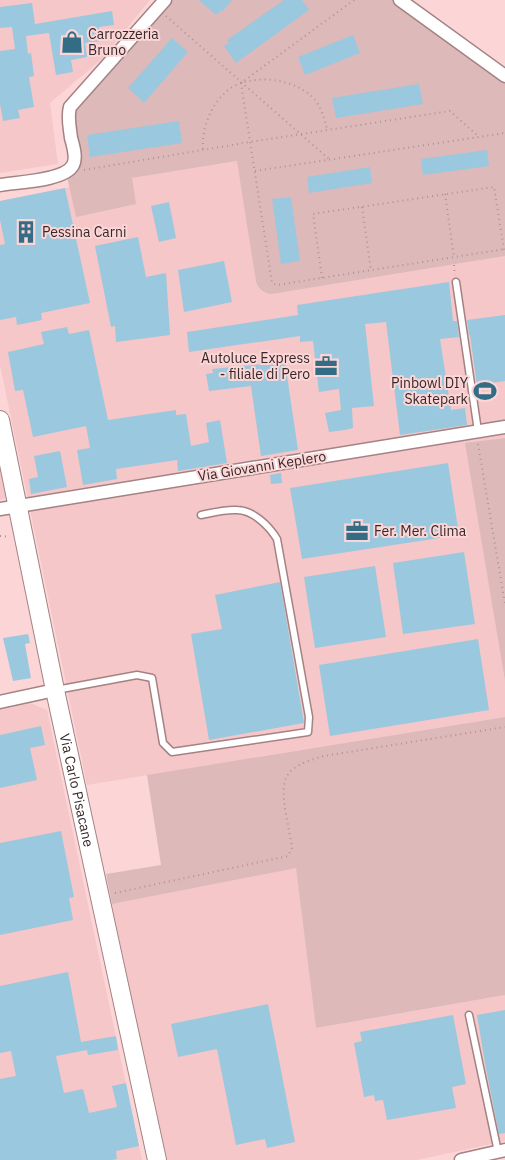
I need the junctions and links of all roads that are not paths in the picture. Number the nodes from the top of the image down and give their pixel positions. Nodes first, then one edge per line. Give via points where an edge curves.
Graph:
1 (400, 0) edge
2 (161, 4) edge
3 (505, 76) edge
4 (0, 185) edge
5 (456, 282) dead end
6 (0, 420) edge
7 (505, 427) edge
8 (476, 432) junction
9 (18, 505) junction
10 (0, 508) edge
11 (201, 514) dead end
12 (55, 690) junction
13 (0, 702) edge
14 (469, 1015) dead end
15 (502, 1151) edge
16 (157, 1160) edge
17 (462, 1160) edge

1 - 3 street
2 - 4 street via 70,107 68,117 73,165 56,177
5 - 8 lane
6 - 9 street, Via Carlo Pisacane
7 - 8 street, Via Giovanni Keplero
8 - 9 street, Via Giovanni Keplero
9 - 10 street, Via Giovanni Keplero
9 - 12 street, Via Carlo Pisacane
11 - 12 lane via 238,510 259,518 277,539 309,717 308,732 172,752 163,743 152,678 137,675
12 - 13 street
12 - 16 street, Via Carlo Pisacane
14 - 15 lane
15 - 17 street

